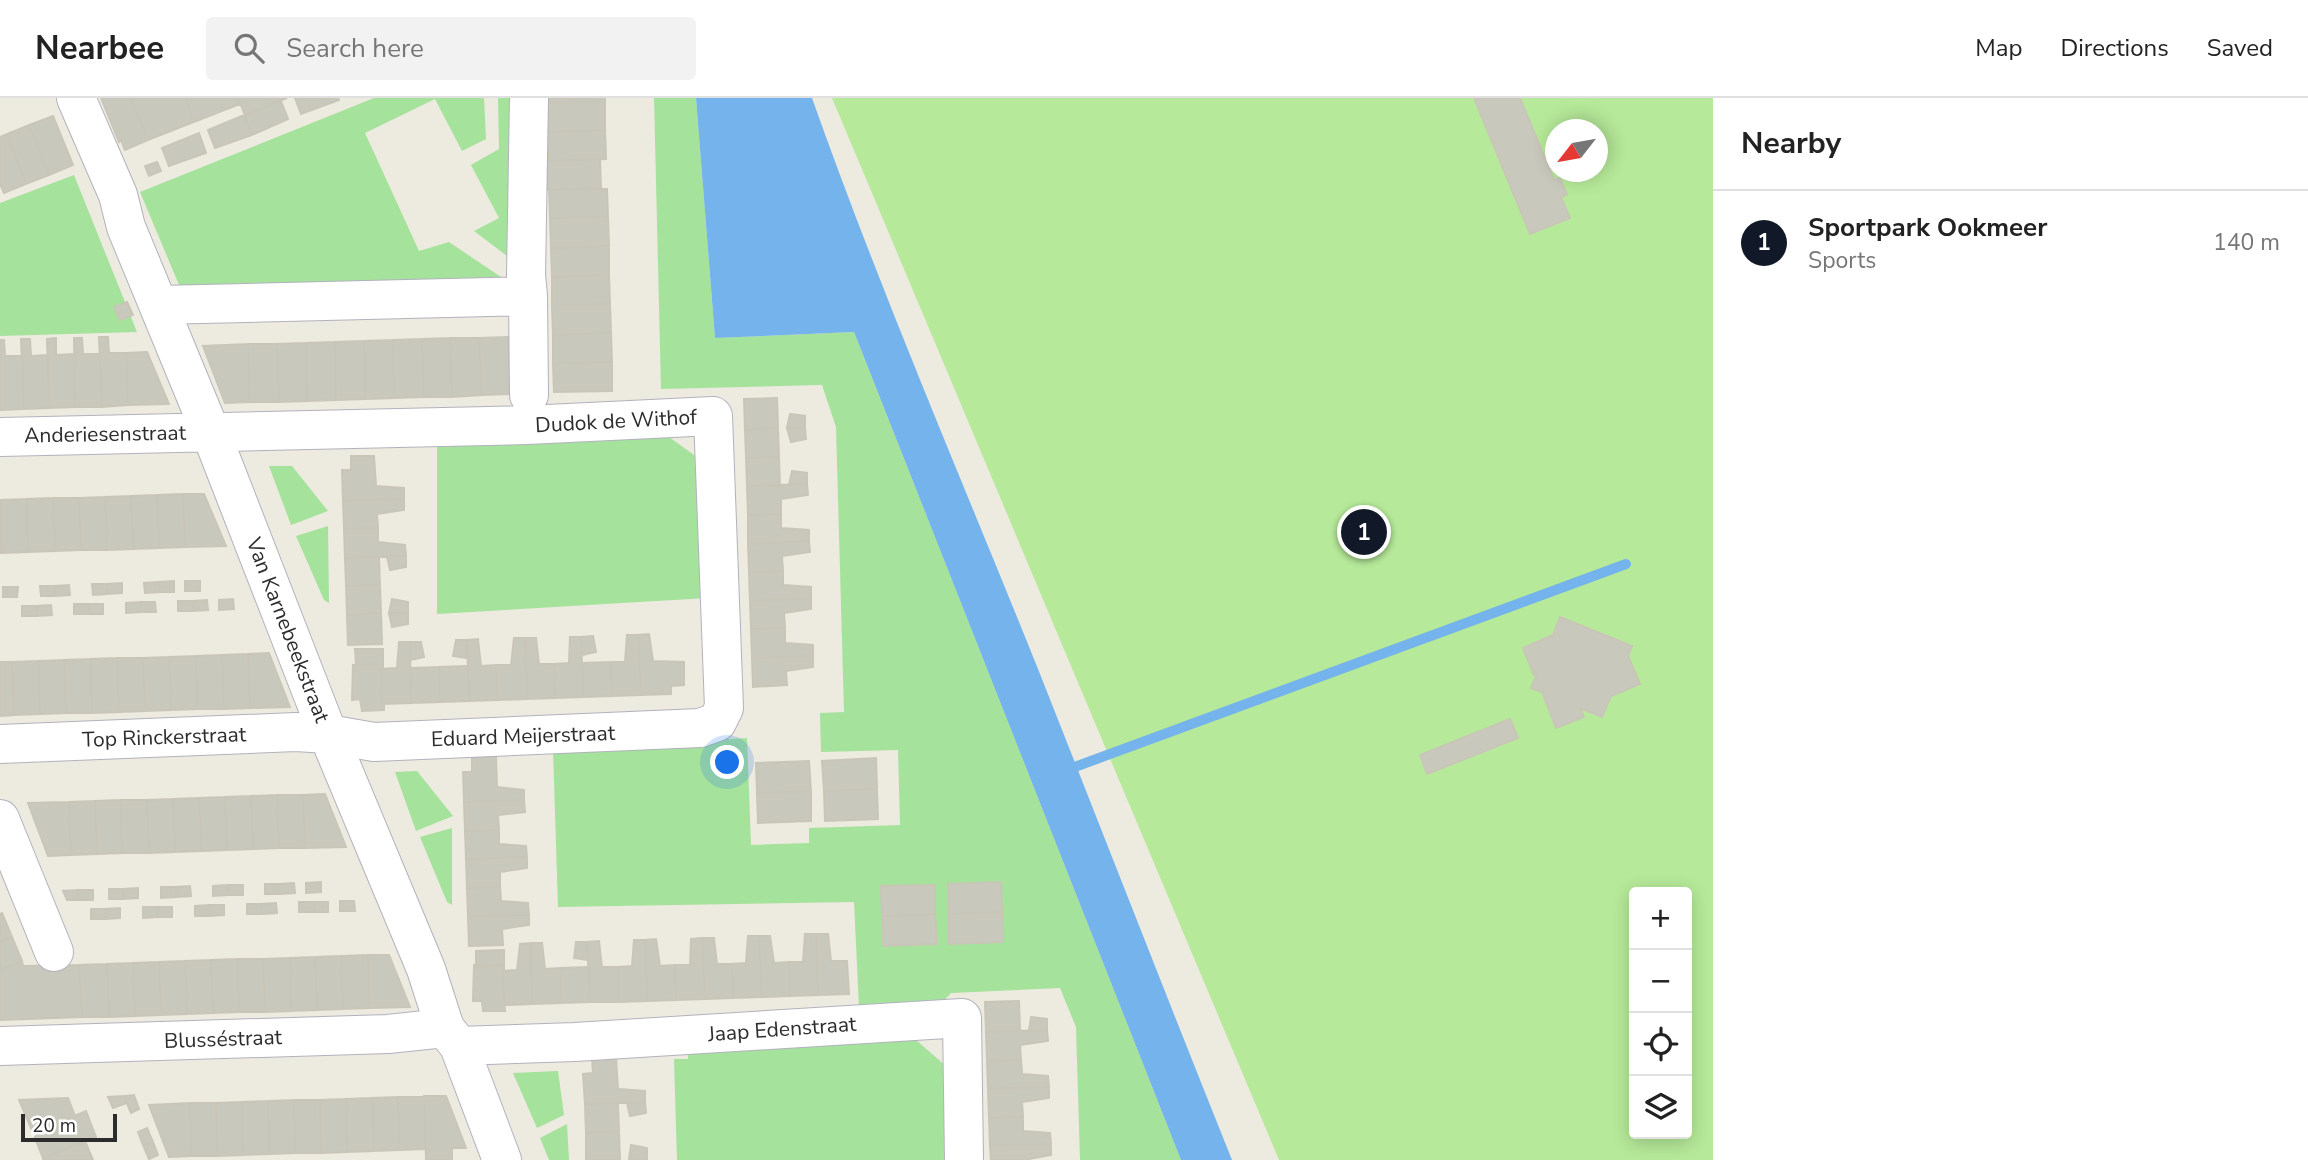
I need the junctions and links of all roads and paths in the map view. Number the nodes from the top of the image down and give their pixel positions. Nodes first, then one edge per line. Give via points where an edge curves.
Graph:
1 (76, 98) edge
2 (529, 98) edge
3 (528, 296) junction
4 (159, 305) junction
5 (529, 395) dead end
6 (211, 433) junction
7 (0, 437) edge
8 (717, 722) joint
9 (328, 734) junction
10 (0, 744) edge
11 (0, 819) edge
12 (54, 952) dead end
13 (452, 1037) junction
14 (0, 1046) edge
15 (502, 1160) edge
16 (964, 1160) edge

1 - 4 street, Van Karnebeekstraat
2 - 3 street, Dudok de Withof
3 - 4 street
3 - 5 street, Dudok de Withof
4 - 6 street, Van Karnebeekstraat
6 - 7 street, Anderiesenstraat
6 - 8 street, Dudok de Withof via 713,416 724,708
6 - 9 street, Van Karnebeekstraat
8 - 9 street, Eduard Meijerstraat via 700,729 374,742
9 - 10 street, Top Rinckerstraat
9 - 13 street, Van Karnebeekstraat
11 - 12 street
13 - 14 street, Blusséstraat via 388,1034
13 - 15 street, Van Karnebeekstraat
13 - 16 street, Jaap Edenstraat via 575,1042 962,1018

